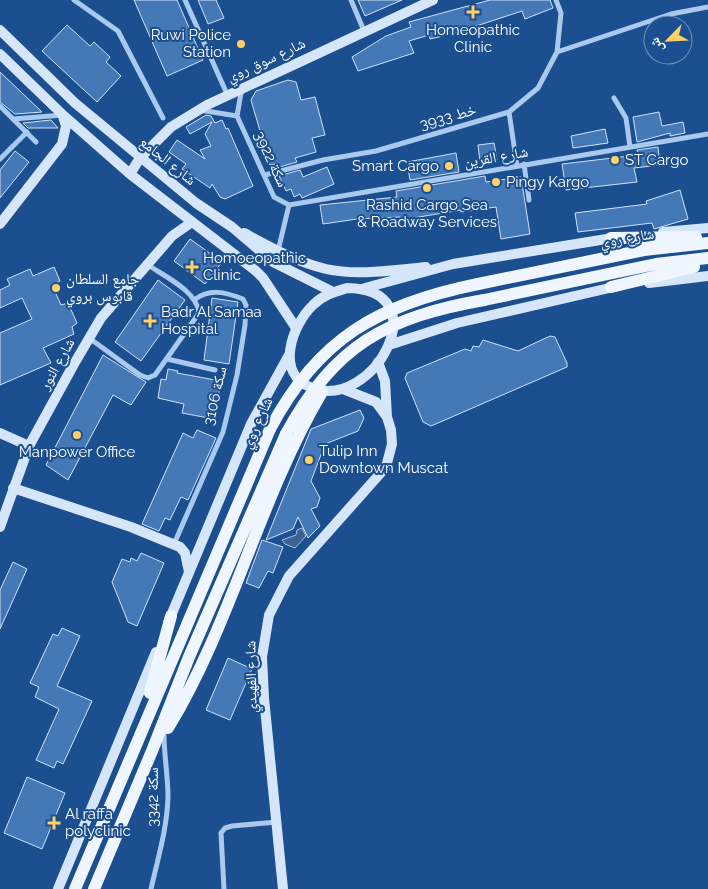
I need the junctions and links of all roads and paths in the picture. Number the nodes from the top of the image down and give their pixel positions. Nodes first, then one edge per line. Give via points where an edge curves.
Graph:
1 (74, 0) edge
2 (185, 0) edge
3 (350, 0) edge
4 (433, 0) edge
5 (556, 0) edge
6 (708, 7) edge
7 (0, 29) edge
8 (364, 31) junction
9 (557, 52) junction
10 (0, 54) edge
11 (252, 83) junction
12 (227, 94) junction
13 (614, 98) dead end
14 (0, 106) edge
15 (198, 110) junction
16 (509, 112) junction
17 (63, 115) junction
18 (237, 116) junction
19 (163, 118) dead end
20 (13, 119) junction
21 (27, 132) junction
22 (708, 134) edge
23 (36, 142) dead end
24 (630, 147) junction
25 (140, 158) junction
26 (0, 159) edge
27 (524, 164) junction
28 (516, 166) junction
29 (130, 174) junction
30 (266, 175) junction
31 (529, 200) dead end
32 (289, 205) junction
33 (178, 211) junction
34 (192, 222) junction
35 (0, 224) edge
36 (232, 227) junction
37 (708, 228) edge
38 (172, 236) junction
39 (708, 237) edge
40 (611, 238) junction
41 (708, 243) edge
42 (278, 251) junction
43 (708, 258) edge
44 (147, 264) junction
45 (453, 264) junction
46 (708, 264) edge
47 (708, 276) edge
48 (611, 287) junction
49 (365, 288) junction
50 (333, 292) junction
51 (194, 300) junction
52 (296, 328) junction
53 (89, 338) junction
54 (389, 345) junction
55 (289, 355) junction
56 (167, 359) junction
57 (378, 362) junction
58 (215, 370) dead end
59 (343, 389) junction
60 (322, 392) junction
61 (388, 417) junction
62 (0, 433) edge
63 (29, 446) junction
64 (13, 488) junction
65 (0, 527) edge
66 (174, 544) junction
67 (190, 573) junction
68 (171, 616) junction
69 (164, 734) junction
70 (136, 746) junction
71 (152, 751) junction
72 (277, 822) junction
73 (58, 889) edge
74 (75, 889) edge
75 (94, 889) edge
76 (151, 889) edge
77 (224, 889) edge
78 (283, 889) edge

1 - 19 street via 118,30
2 - 12 street
3 - 8 street
4 - 8 main road, شارع سوق روي
5 - 9 street, 3933 خط via 561,13
6 - 9 street via 671,14
7 - 25 main road, شارع الجامع via 75,103
8 - 11 main road, شارع سوق روي
9 - 16 street, 3933 خط via 538,88
10 - 17 main road
11 - 12 main road, شارع سوق روي
11 - 18 street via 241,93
12 - 15 main road, شارع سوق روي
13 - 24 street via 626,118
14 - 20 street
15 - 18 street
15 - 25 main road, شارع سوق روي via 170,127
16 - 28 street
16 - 30 street, 3933 خط via 376,151 323,160
17 - 20 street
17 - 29 main road
17 - 35 main road via 66,126 62,144
18 - 30 street, سكة 3922
20 - 21 street
21 - 23 street
21 - 26 street
22 - 24 street, شارع القرين
24 - 27 street, شارع القرين
25 - 29 main road, شارع سوق روي
25 - 36 main road, شارع الجامع
27 - 28 street, شارع القرين
27 - 31 street
28 - 32 street, شارع القرين
29 - 33 main road
30 - 32 street, سكة 3922 via 274,197
32 - 42 street
33 - 34 main road
33 - 38 main road, شارع النور
34 - 38 main road, شارع النور
34 - 52 main road via 263,278
36 - 42 main road
36 - 50 main road, شارع الجامع via 273,262
37 - 40 main road
38 - 44 main road, شارع النور
39 - 40 main road
40 - 45 main road
41 - 70 main road, شارع روي, bridge via 644,250 415,299 355,328 329,348 286,399 270,429
42 - 45 main road via 299,261 343,272
43 - 71 main road, شارع روي, bridge via 656,264 422,313 364,341 340,360 301,406 286,434 189,657
44 - 51 street via 184,289
44 - 53 main road, شارع النور via 101,318
45 - 49 main road
46 - 48 main road
47 - 48 main road
48 - 54 main road via 457,323
49 - 50 main road
49 - 54 main road via 388,304 394,319
50 - 52 main road via 313,305
51 - 56 street via 199,313
51 - 66 street, سكة 3106 via 206,292 219,291 243,299 246,306 237,375 223,432
52 - 55 main road
53 - 56 street via 148,378 155,375
53 - 63 main road, شارع النور
54 - 57 main road
55 - 60 main road via 297,378
55 - 67 main road via 251,424
56 - 58 street
57 - 59 main road via 359,381
57 - 61 main road, شارع الفهيدي via 385,381
59 - 60 main road
59 - 61 main road via 376,402
60 - 69 main road via 299,432 212,644
61 - 72 main road, شارع الفهيدي via 392,444 386,467 289,576 268,616 262,657
62 - 63 main road
63 - 64 main road, شارع النور
64 - 65 main road, شارع النور
64 - 66 main road
66 - 67 main road via 185,553
67 - 68 main road
68 - 70 main road
68 - 73 main road
69 - 71 main road
69 - 76 street, سكة 3342 via 167,816
70 - 74 main road, شارع روي
71 - 75 main road, شارع روي
72 - 77 street via 232,826 221,832
72 - 78 main road, شارع الفهيدي

